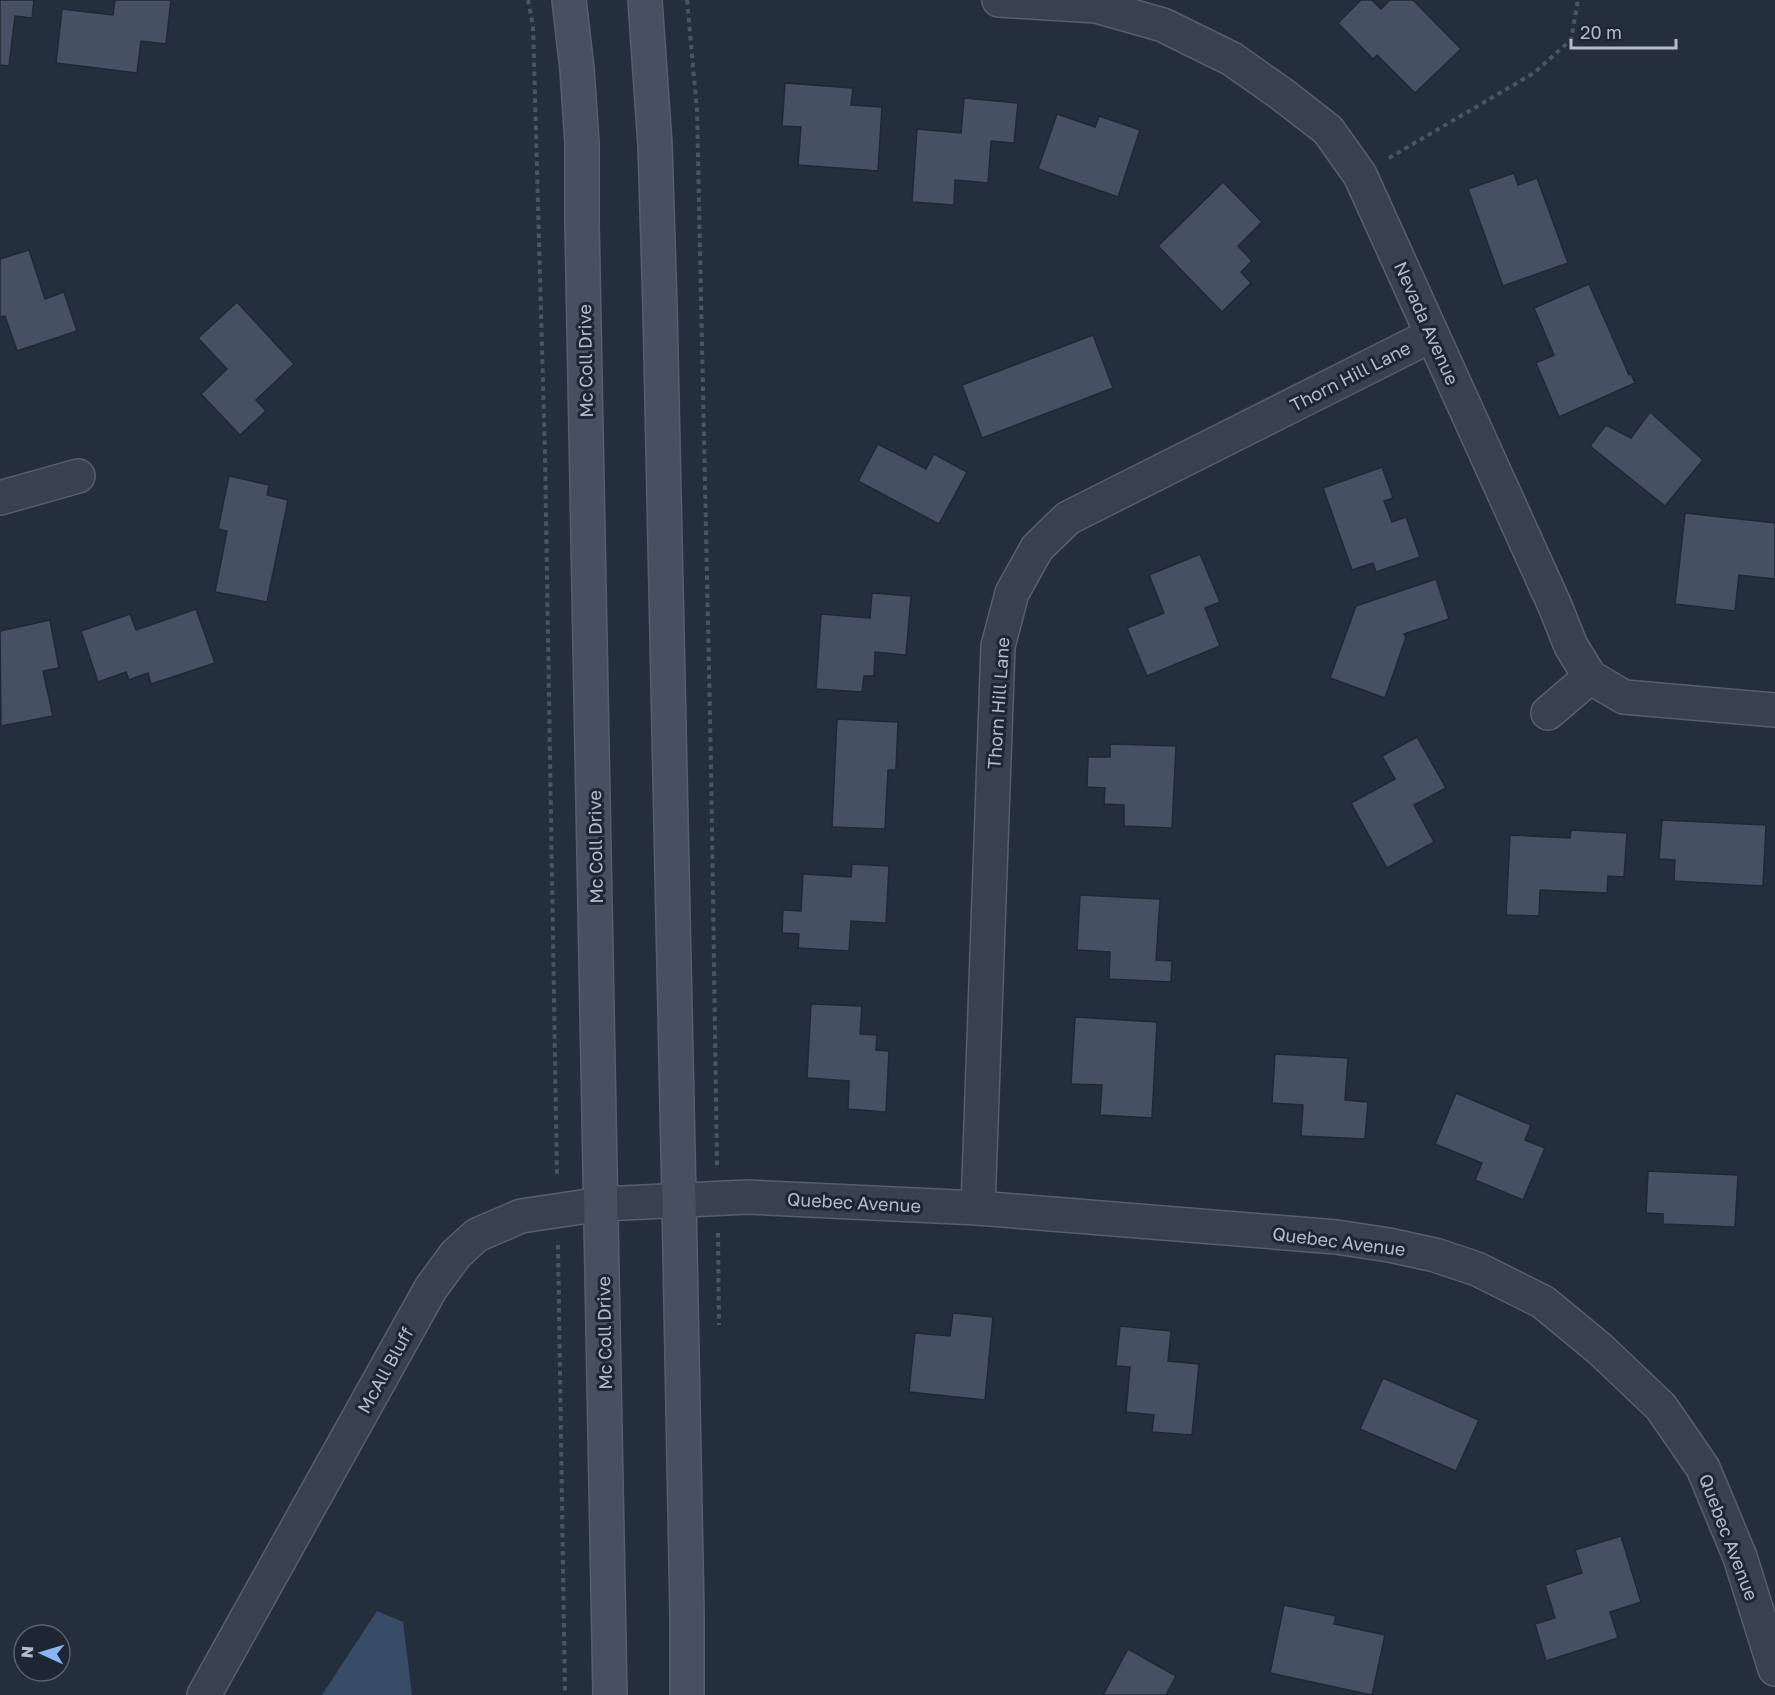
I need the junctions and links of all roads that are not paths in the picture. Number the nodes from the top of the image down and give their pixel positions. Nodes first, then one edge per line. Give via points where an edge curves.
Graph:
1 (569, 0) edge
2 (645, 0) edge
3 (999, 0) edge
4 (1432, 335) junction
5 (78, 476) dead end
6 (0, 498) edge
7 (1590, 677) junction
8 (1775, 710) edge
9 (1548, 713) dead end
10 (679, 1199) junction
11 (602, 1204) junction
12 (978, 1208) junction
13 (1775, 1669) edge
14 (204, 1695) edge
15 (610, 1695) edge
16 (687, 1695) edge

1 - 11 main road, Mc Coll Drive via 582,143
2 - 10 main road via 658,223
3 - 4 street, Nevada Avenue via 1096,6 1163,25 1232,59 1283,95 1328,130 1360,176
4 - 7 street, Nevada Avenue via 1571,646
4 - 12 street, Thorn Hill Lane via 1068,518 1037,548 1012,593 998,646
5 - 6 street
7 - 8 street, Nevada Avenue via 1624,697
7 - 9 street
10 - 11 street, McAll Bluff
10 - 12 street, Quebec Avenue via 748,1197
10 - 16 main road
11 - 14 street, McAll Bluff via 512,1219 477,1235 456,1254 432,1288
11 - 15 main road, Mc Coll Drive
12 - 13 street, Quebec Avenue via 1389,1245 1478,1269 1543,1302 1661,1407 1703,1468 1740,1557

